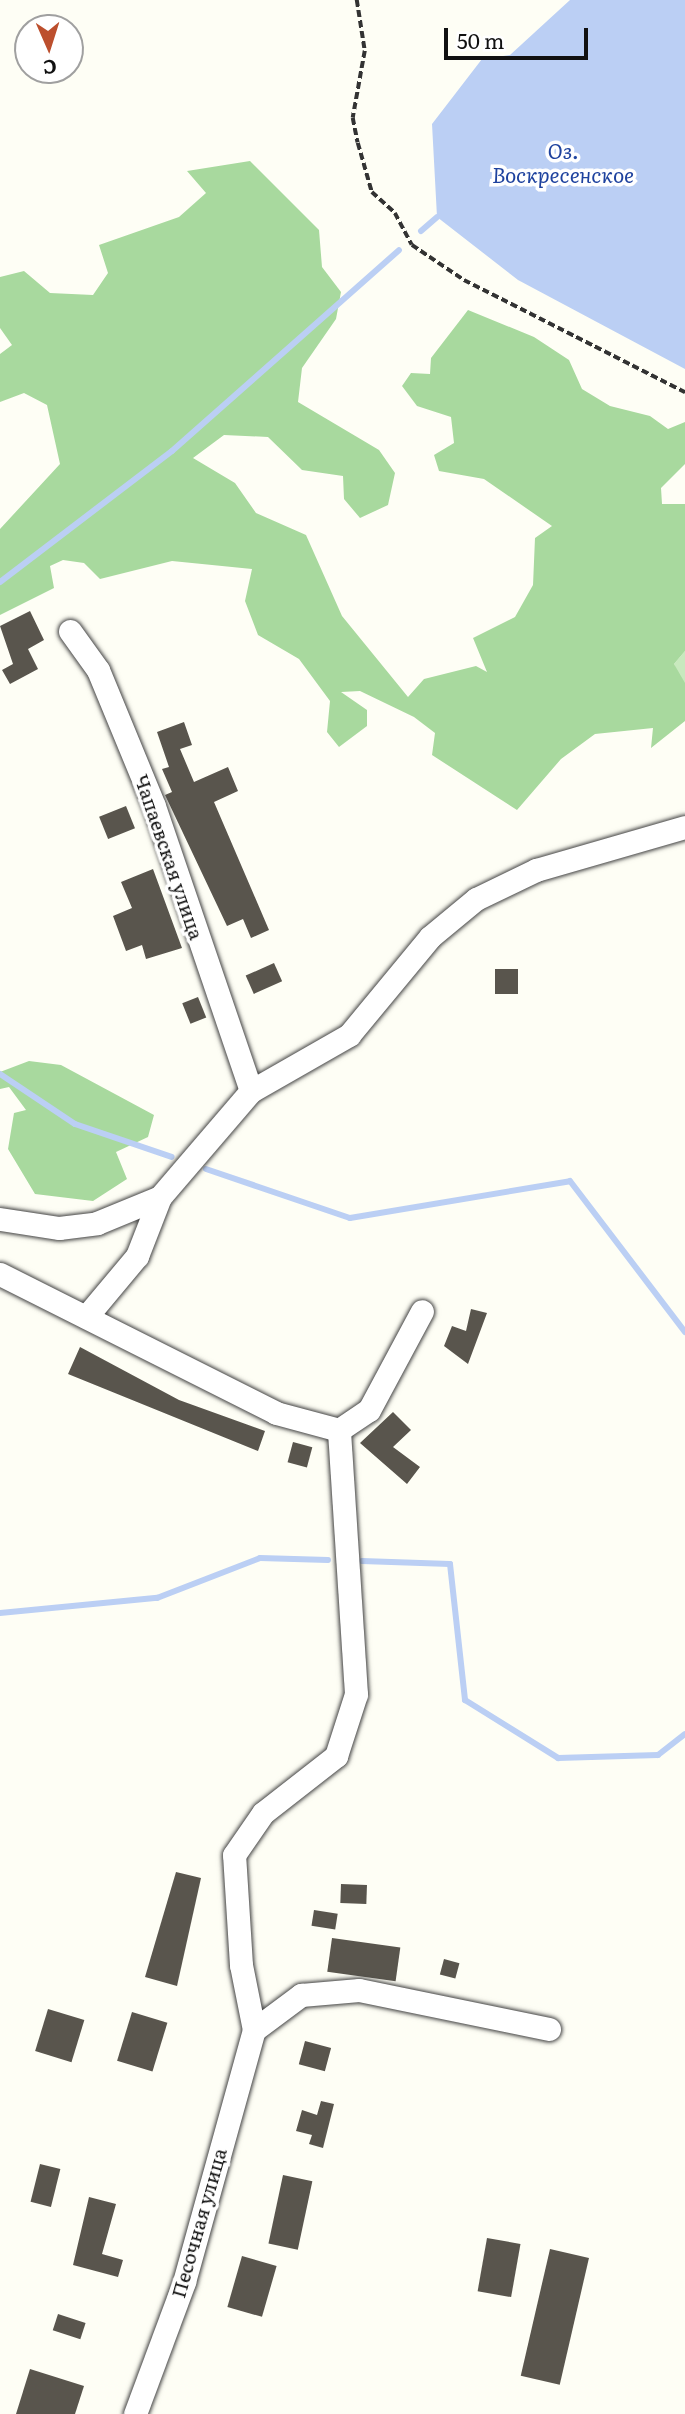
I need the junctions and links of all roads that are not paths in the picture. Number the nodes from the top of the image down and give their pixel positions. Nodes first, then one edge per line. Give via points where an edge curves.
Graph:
1 (70, 631) dead end
2 (685, 827) edge
3 (251, 1091) junction
4 (160, 1197) junction
5 (0, 1219) edge
6 (0, 1274) edge
7 (422, 1311) dead end
8 (86, 1317) junction
9 (339, 1430) junction
10 (549, 2029) dead end
11 (254, 2030) junction
12 (135, 2414) edge

1 - 3 street, Чапаевская улица via 98,670 154,806
2 - 3 street via 536,870 476,899 430,937 349,1035
3 - 4 street
4 - 5 street via 97,1223 59,1228
4 - 8 street via 137,1256
6 - 8 street
7 - 9 street via 369,1410
8 - 9 street via 276,1413
9 - 11 street via 356,1694 336,1756 263,1813 234,1855 240,1965
10 - 11 street via 359,1990 301,1995
11 - 12 street, Песочная улица via 184,2282

